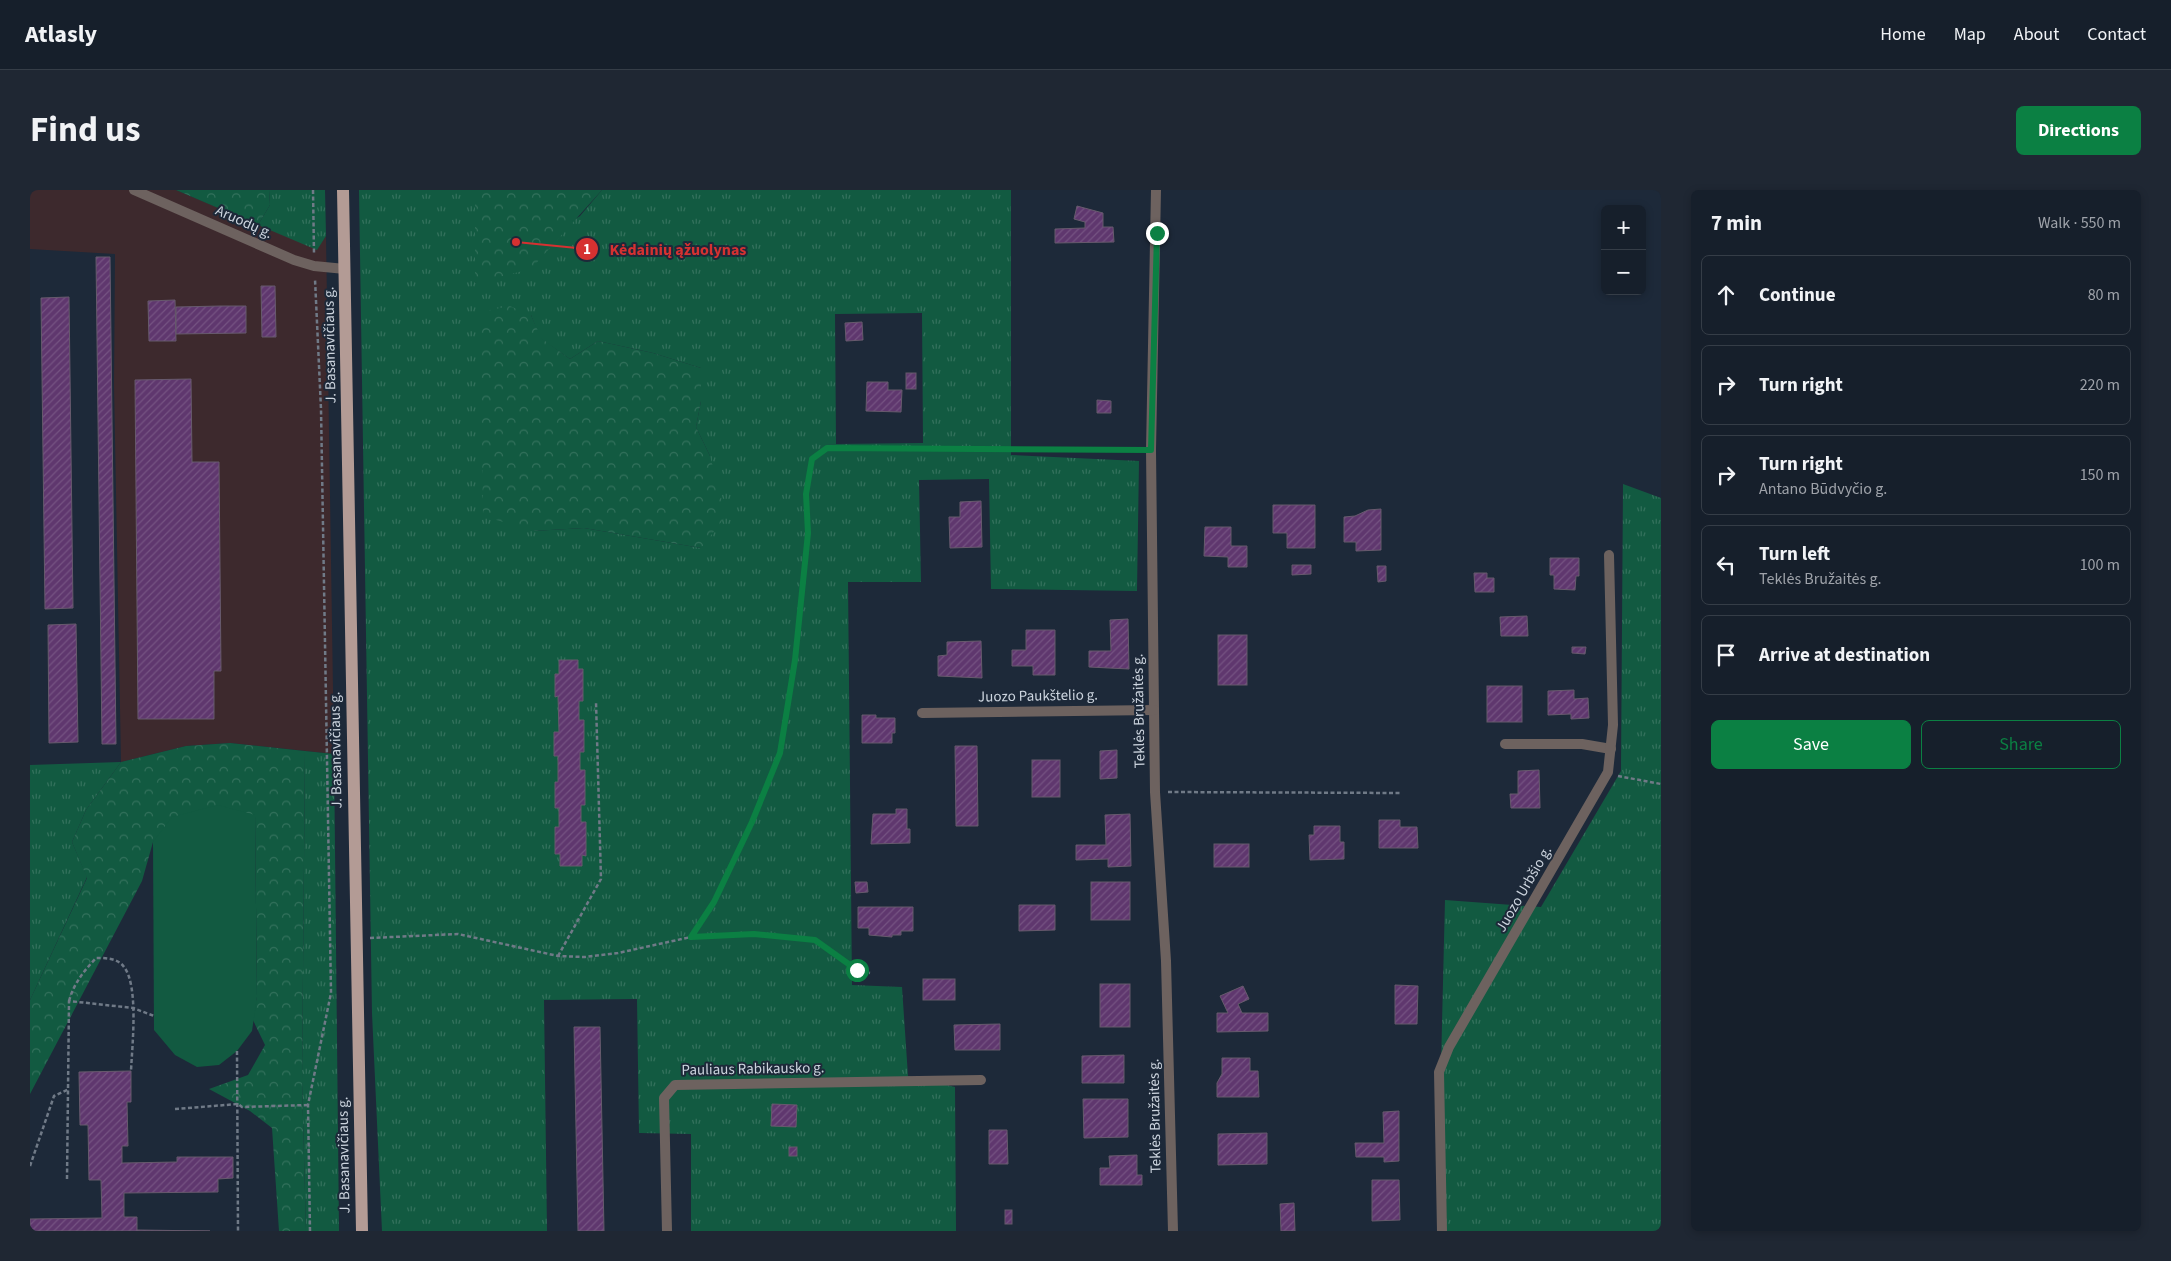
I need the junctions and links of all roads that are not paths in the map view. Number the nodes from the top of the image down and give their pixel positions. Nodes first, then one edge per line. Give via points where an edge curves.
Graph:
1 (134, 190) edge
2 (343, 190) edge
3 (1156, 190) edge
4 (345, 269) junction
5 (1609, 555) dead end
6 (1154, 710) junction
7 (922, 713) dead end
8 (1505, 744) dead end
9 (1611, 749) junction
10 (981, 1080) dead end
11 (362, 1231) edge
12 (667, 1231) edge
13 (1173, 1231) edge
14 (1442, 1231) edge

1 - 4 street, Aruodų g. via 294,260
2 - 4 main road, J. Basanavičiaus g.
3 - 6 street, Teklės Bružaitės g. via 1151,450
4 - 11 main road, J. Basanavičiaus g.
5 - 9 street, Juozo Urbšio g.
6 - 7 street, Juozo Paukštelio g.
6 - 13 street, Teklės Bružaitės g. via 1155,792 1166,961
8 - 9 street via 1568,743
9 - 14 street, Juozo Urbšio g. via 1608,772 1449,1047 1439,1072
10 - 12 street, Pauliaus Rabikausko g. via 675,1085 664,1098

